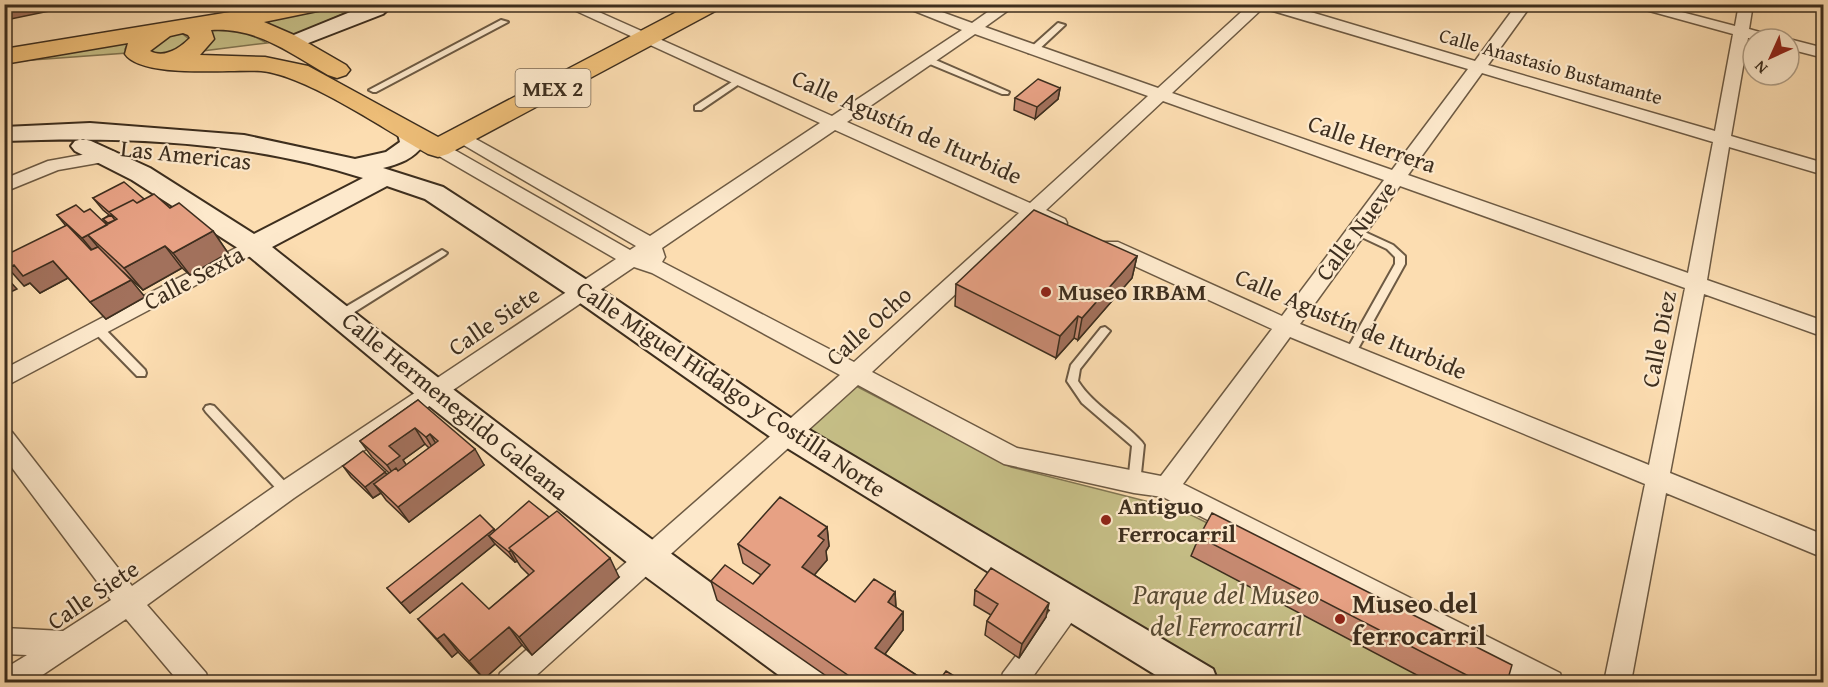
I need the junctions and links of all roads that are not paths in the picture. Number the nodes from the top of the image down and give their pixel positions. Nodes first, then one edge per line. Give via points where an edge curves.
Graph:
1 (319, 4) edge
2 (568, 4) edge
3 (711, 4) edge
4 (904, 4) edge
5 (1010, 4) edge
6 (1259, 4) edge
7 (1266, 4) edge
8 (1524, 4) edge
9 (1631, 4) edge
10 (1746, 4) edge
11 (384, 6) edge
12 (504, 22) dead end
13 (218, 23) junction
14 (1061, 25) dead end
15 (1743, 27) edge
16 (172, 29) junction
17 (973, 30) junction
18 (1741, 32) edge
19 (1741, 37) edge
20 (646, 39) junction
21 (304, 44) junction
22 (1801, 47) edge
23 (1032, 51) junction
24 (1824, 53) edge
25 (4, 57) edge
26 (928, 60) junction
27 (164, 61) junction
28 (1477, 66) junction
29 (4, 68) edge
30 (741, 80) junction
31 (1005, 92) dead end
32 (363, 95) junction
33 (1158, 96) junction
34 (698, 108) dead end
35 (835, 122) junction
36 (4, 134) edge
37 (410, 134) junction
38 (1721, 138) junction
39 (244, 142) junction
40 (448, 143) junction
41 (83, 146) junction
42 (4, 148) edge
43 (179, 152) junction
44 (109, 156) junction
45 (225, 156) junction
46 (1824, 169) edge
47 (141, 174) junction
48 (367, 178) junction
49 (1395, 179) junction
50 (4, 186) edge
51 (569, 198) junction
52 (1033, 211) junction
53 (550, 212) junction
54 (1075, 230) edge
55 (1356, 231) junction
56 (1096, 240) edge
57 (253, 246) junction
58 (652, 246) junction
59 (442, 253) dead end
60 (631, 259) junction
61 (659, 268) junction
62 (1696, 284) junction
63 (583, 291) junction
64 (340, 315) junction
65 (1285, 326) junction
66 (98, 329) junction
67 (1824, 329) edge
68 (1105, 331) dead end
69 (1350, 353) junction
70 (856, 372) junction
71 (141, 373) dead end
72 (4, 379) edge
73 (434, 393) junction
74 (210, 409) dead end
75 (789, 434) junction
76 (4, 439) edge
77 (1658, 477) junction
78 (1134, 483) junction
79 (1167, 487) junction
80 (286, 491) junction
81 (1824, 547) edge
82 (650, 560) junction
83 (129, 603) junction
84 (1070, 604) junction
85 (4, 641) edge
86 (68, 644) junction
87 (9, 682) edge
88 (196, 682) edge
89 (510, 682) edge
90 (818, 682) edge
91 (1013, 682) edge
92 (1200, 682) edge
93 (1550, 682) edge
94 (1617, 682) edge

1 - 13 main road
2 - 20 street, Calle Agustín de Iturbide
3 - 20 main road, MEX 2
4 - 17 street, Calle Herrera
5 - 17 street, Calle Siete
6 - 33 street, Calle Ocho
7 - 28 street, Calle Anastasio Bustamante
8 - 28 street, Calle Nueve
9 - 18 street
10 - 15 street, Calle Diez
11 - 21 main road
12 - 32 lane
13 - 16 main road
13 - 21 main road via 254,26
14 - 23 lane
16 - 25 main road
16 - 27 main road via 144,40 136,50 142,59
16 - 27 main road via 199,30 202,39 191,50
17 - 23 street, Calle Herrera
17 - 26 street, Calle Siete
19 - 38 street, Calle Diez
20 - 30 street, Calle Agustín de Iturbide
20 - 40 main road, MEX 2
21 - 27 main road
21 - 32 main road
22 - 24 street
23 - 33 street, Calle Herrera
26 - 31 lane
26 - 35 street, Calle Siete
27 - 29 main road
27 - 32 main road via 236,62 286,68
28 - 38 street, Calle Anastasio Bustamante
28 - 49 street, Calle Nueve
30 - 34 lane
30 - 35 street, Calle Agustín de Iturbide
32 - 37 main road
32 - 40 main road
33 - 49 street, Calle Herrera
33 - 52 street, Calle Ocho
35 - 52 street, Calle Agustín de Iturbide
35 - 58 street, Calle Siete
36 - 39 main road, Las Americas via 90,130
37 - 40 main road
37 - 48 main road, Las Americas via 412,144
38 - 46 street, Calle Anastasio Bustamante
38 - 62 street, Calle Diez
39 - 45 main road
39 - 48 main road, Las Americas
40 - 51 street
40 - 53 street
41 - 42 main road, Las Americas
41 - 43 main road, Las Americas
41 - 44 main road, Calle Hermenegildo Galeana
43 - 45 main road, Las Americas
43 - 47 main road via 145,165
44 - 47 main road, Calle Hermenegildo Galeana
44 - 50 street via 54,165
45 - 48 main road, Las Americas via 343,178
47 - 57 main road, Calle Hermenegildo Galeana
48 - 57 main road, Calle Sexta
48 - 63 main road, Calle Miguel Hidalgo y Costilla Norte via 403,181 434,193
49 - 55 street, Calle Nueve
49 - 62 street, Calle Herrera
51 - 53 street
51 - 58 street
52 - 54 street, Calle Agustín de Iturbide
52 - 70 street, Calle Ocho
53 - 60 street
55 - 65 street, Calle Nueve
55 - 69 lane via 1390,247 1400,256 1400,264
56 - 65 street, Calle Agustín de Iturbide
57 - 64 main road, Calle Hermenegildo Galeana
57 - 66 street, Calle Sexta
58 - 60 street, Calle Siete
58 - 61 street
59 - 64 lane
60 - 61 street
60 - 63 street, Calle Siete
61 - 70 street
62 - 67 street, Calle Herrera
62 - 77 street, Calle Diez
63 - 73 street, Calle Siete
63 - 75 main road, Calle Miguel Hidalgo y Costilla Norte
64 - 73 main road, Calle Hermenegildo Galeana
65 - 69 street, Calle Agustín de Iturbide
65 - 79 street, Calle Nueve
66 - 71 lane
66 - 72 street, Calle Sexta
68 - 78 lane via 1075,369 1072,381 1079,395 1138,445
69 - 77 street, Calle Agustín de Iturbide
70 - 75 street, Calle Ocho
70 - 78 street via 1012,456
73 - 80 street, Calle Siete
73 - 82 main road, Calle Hermenegildo Galeana
74 - 80 lane
75 - 82 street, Calle Ocho
75 - 84 main road, Calle Miguel Hidalgo y Costilla Norte
76 - 83 street
77 - 81 street, Calle Agustín de Iturbide
77 - 94 street, Calle Diez
78 - 79 street
79 - 93 street
80 - 83 street, Calle Siete
82 - 89 street, Calle Ocho
82 - 90 main road, Calle Hermenegildo Galeana
83 - 86 street, Calle Siete
83 - 88 street
84 - 91 street
84 - 92 main road, Calle Miguel Hidalgo y Costilla Norte
85 - 86 street
86 - 87 street, Calle Siete

